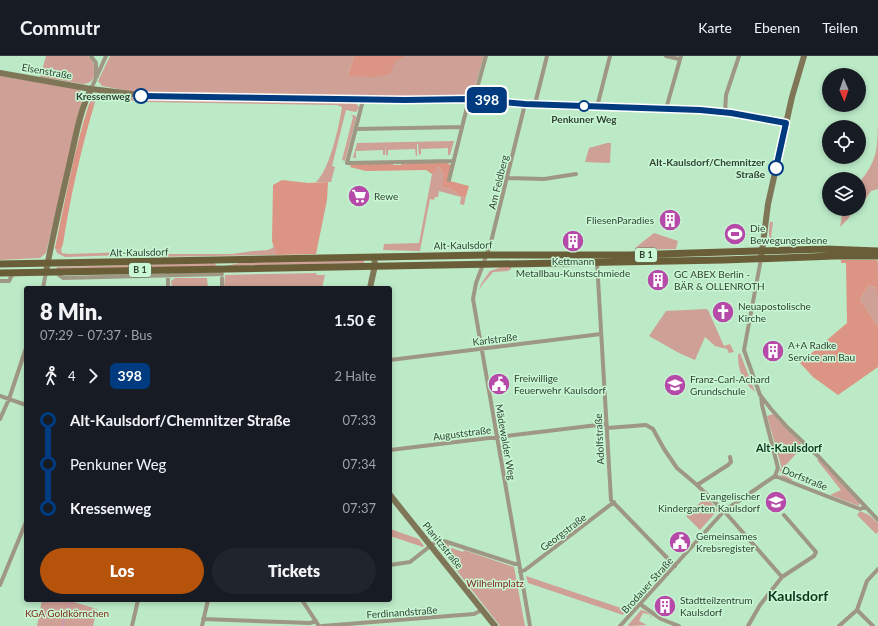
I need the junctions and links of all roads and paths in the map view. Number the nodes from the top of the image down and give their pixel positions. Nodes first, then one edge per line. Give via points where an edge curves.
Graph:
1 (91, 56) edge
2 (106, 56) edge
3 (486, 56) edge
4 (547, 56) edge
5 (610, 56) edge
6 (666, 56) edge
7 (739, 56) edge
8 (804, 56) edge
9 (680, 58) edge
10 (0, 73) edge
11 (97, 79) junction
12 (91, 89) junction
13 (472, 99) junction
14 (363, 100) junction
15 (525, 104) junction
16 (535, 104) junction
17 (597, 106) junction
18 (666, 109) junction
19 (724, 112) junction
20 (786, 123) junction
21 (462, 127) junction
22 (356, 129) junction
23 (454, 161) junction
24 (576, 174) dead end
25 (507, 178) junction
26 (449, 180) dead end
27 (878, 251) edge
28 (488, 255) junction
29 (762, 255) junction
30 (878, 256) edge
31 (374, 257) junction
32 (597, 261) junction
33 (48, 263) junction
34 (484, 263) junction
35 (0, 264) edge
36 (375, 265) junction
37 (46, 272) junction
38 (168, 272) junction
39 (0, 273) edge
40 (13, 273) junction
41 (0, 281) edge
42 (43, 286) edge
43 (168, 286) edge
44 (222, 286) edge
45 (370, 286) edge
46 (601, 334) junction
47 (481, 348) junction
48 (24, 354) edge
49 (392, 360) edge
50 (761, 395) junction
51 (0, 396) edge
52 (9, 399) junction
53 (24, 404) edge
54 (771, 409) junction
55 (764, 414) junction
56 (0, 419) edge
57 (606, 426) junction
58 (497, 437) junction
59 (392, 450) edge
60 (730, 457) dead end
61 (776, 476) junction
62 (697, 485) junction
63 (392, 497) edge
64 (614, 502) junction
65 (865, 506) junction
66 (724, 512) junction
67 (784, 515) dead end
68 (878, 520) edge
69 (24, 527) edge
70 (431, 546) junction
71 (519, 564) junction
72 (392, 565) edge
73 (675, 566) junction
74 (878, 568) edge
75 (520, 572) junction
76 (782, 577) junction
77 (0, 585) edge
78 (138, 602) edge
79 (208, 602) edge
80 (303, 602) edge
81 (640, 604) junction
82 (482, 610) junction
83 (857, 610) junction
84 (204, 619) junction
85 (316, 621) junction
86 (132, 626) edge
87 (202, 626) edge
88 (319, 626) edge
89 (322, 626) edge
90 (495, 626) edge
91 (530, 626) edge
92 (620, 626) edge
93 (679, 626) edge
94 (748, 626) edge
95 (839, 626) edge
96 (873, 626) edge

1 - 11 street via 96,63
2 - 11 street
3 - 13 street
4 - 16 street
5 - 17 street
6 - 9 street
7 - 19 street via 726,95
8 - 20 street
9 - 18 street
10 - 12 street, Elsenstraße
11 - 12 street
12 - 14 street, Elsenstraße via 157,97
12 - 33 street via 78,128
13 - 14 street, Elsenstraße
13 - 15 street, Elsenstraße
13 - 21 street
14 - 22 street
15 - 16 street, Elsenstraße
15 - 25 street, Am Feldberg
16 - 17 street, Elsenstraße
17 - 18 street, Elsenstraße
18 - 19 street, Elsenstraße
19 - 20 street, Elsenstraße
20 - 29 street via 768,204
21 - 22 street
21 - 23 street
22 - 23 street via 346,163
23 - 26 street
24 - 25 street via 544,179
25 - 28 street, Am Feldberg
27 - 29 main road, Alt-Kaulsdorf / B 1 via 825,250
28 - 29 main road, Alt-Kaulsdorf / B 1
28 - 31 main road, Alt-Kaulsdorf / B 1
28 - 34 street, Am Feldberg
29 - 30 main road, Alt-Kaulsdorf / B 1
29 - 32 main road, Alt-Kaulsdorf / B 1
29 - 50 street, Dorfstraße via 744,350
31 - 33 main road, Alt-Kaulsdorf / B 1
31 - 36 street
32 - 34 main road, Alt-Kaulsdorf / B 1
32 - 46 street, Adolfstraße
33 - 35 main road, B 1
33 - 37 street
34 - 36 main road, Alt-Kaulsdorf / B 1
34 - 47 street, Mädewalder Weg via 473,299
36 - 38 main road, Alt-Kaulsdorf / B 1
36 - 45 street
37 - 38 main road, Alt-Kaulsdorf / B 1
37 - 40 main road, B 1
37 - 42 street
38 - 43 street
38 - 44 street, Alt-Kaulsdorf via 222,276
39 - 40 main road, B 1
40 - 41 street via 9,281
46 - 47 street, Karlstraße
46 - 57 street, Adolfstraße
47 - 49 street, Karlstraße
47 - 58 street, Mädewalder Weg
48 - 52 street
50 - 54 street, Dorfstraße
50 - 55 street, Dorfstraße
51 - 52 street
52 - 53 street
52 - 56 street
54 - 55 street
54 - 65 street, Dorfstraße
55 - 61 street, Dorfstraße via 778,468
57 - 58 street, Auguststraße
57 - 62 street, Auguststraße via 646,425 651,428 670,460
57 - 64 street, Adolfstraße via 611,500
58 - 59 street, Auguststraße
58 - 71 street, Mädewalder Weg
60 - 62 street via 731,462 728,465
61 - 65 street, Dorfstraße via 860,509
61 - 66 street, Brodauer Straße
62 - 66 street
63 - 70 street, Planitzstraße
64 - 73 street
64 - 75 street, Georgstraße
65 - 68 street, Dorfstraße
66 - 73 street, Brodauer Straße
66 - 76 street
67 - 76 street via 816,552 814,556
69 - 77 street
70 - 71 street via 444,541
70 - 72 street via 410,562
70 - 82 street, Planitzstraße
71 - 75 street, Mädewalder Weg
73 - 81 street, Brodauer Straße
74 - 83 street via 867,581
75 - 91 street, Mädewalder Weg
76 - 94 street via 760,605
78 - 86 street
79 - 84 street
80 - 85 street
81 - 92 street, Brodauer Straße
81 - 93 street via 661,619
82 - 89 street, Ferdinandstraße via 474,614
82 - 90 street, Planitzstraße
83 - 95 street
83 - 96 street
84 - 85 street via 310,623
84 - 87 street
85 - 88 street

